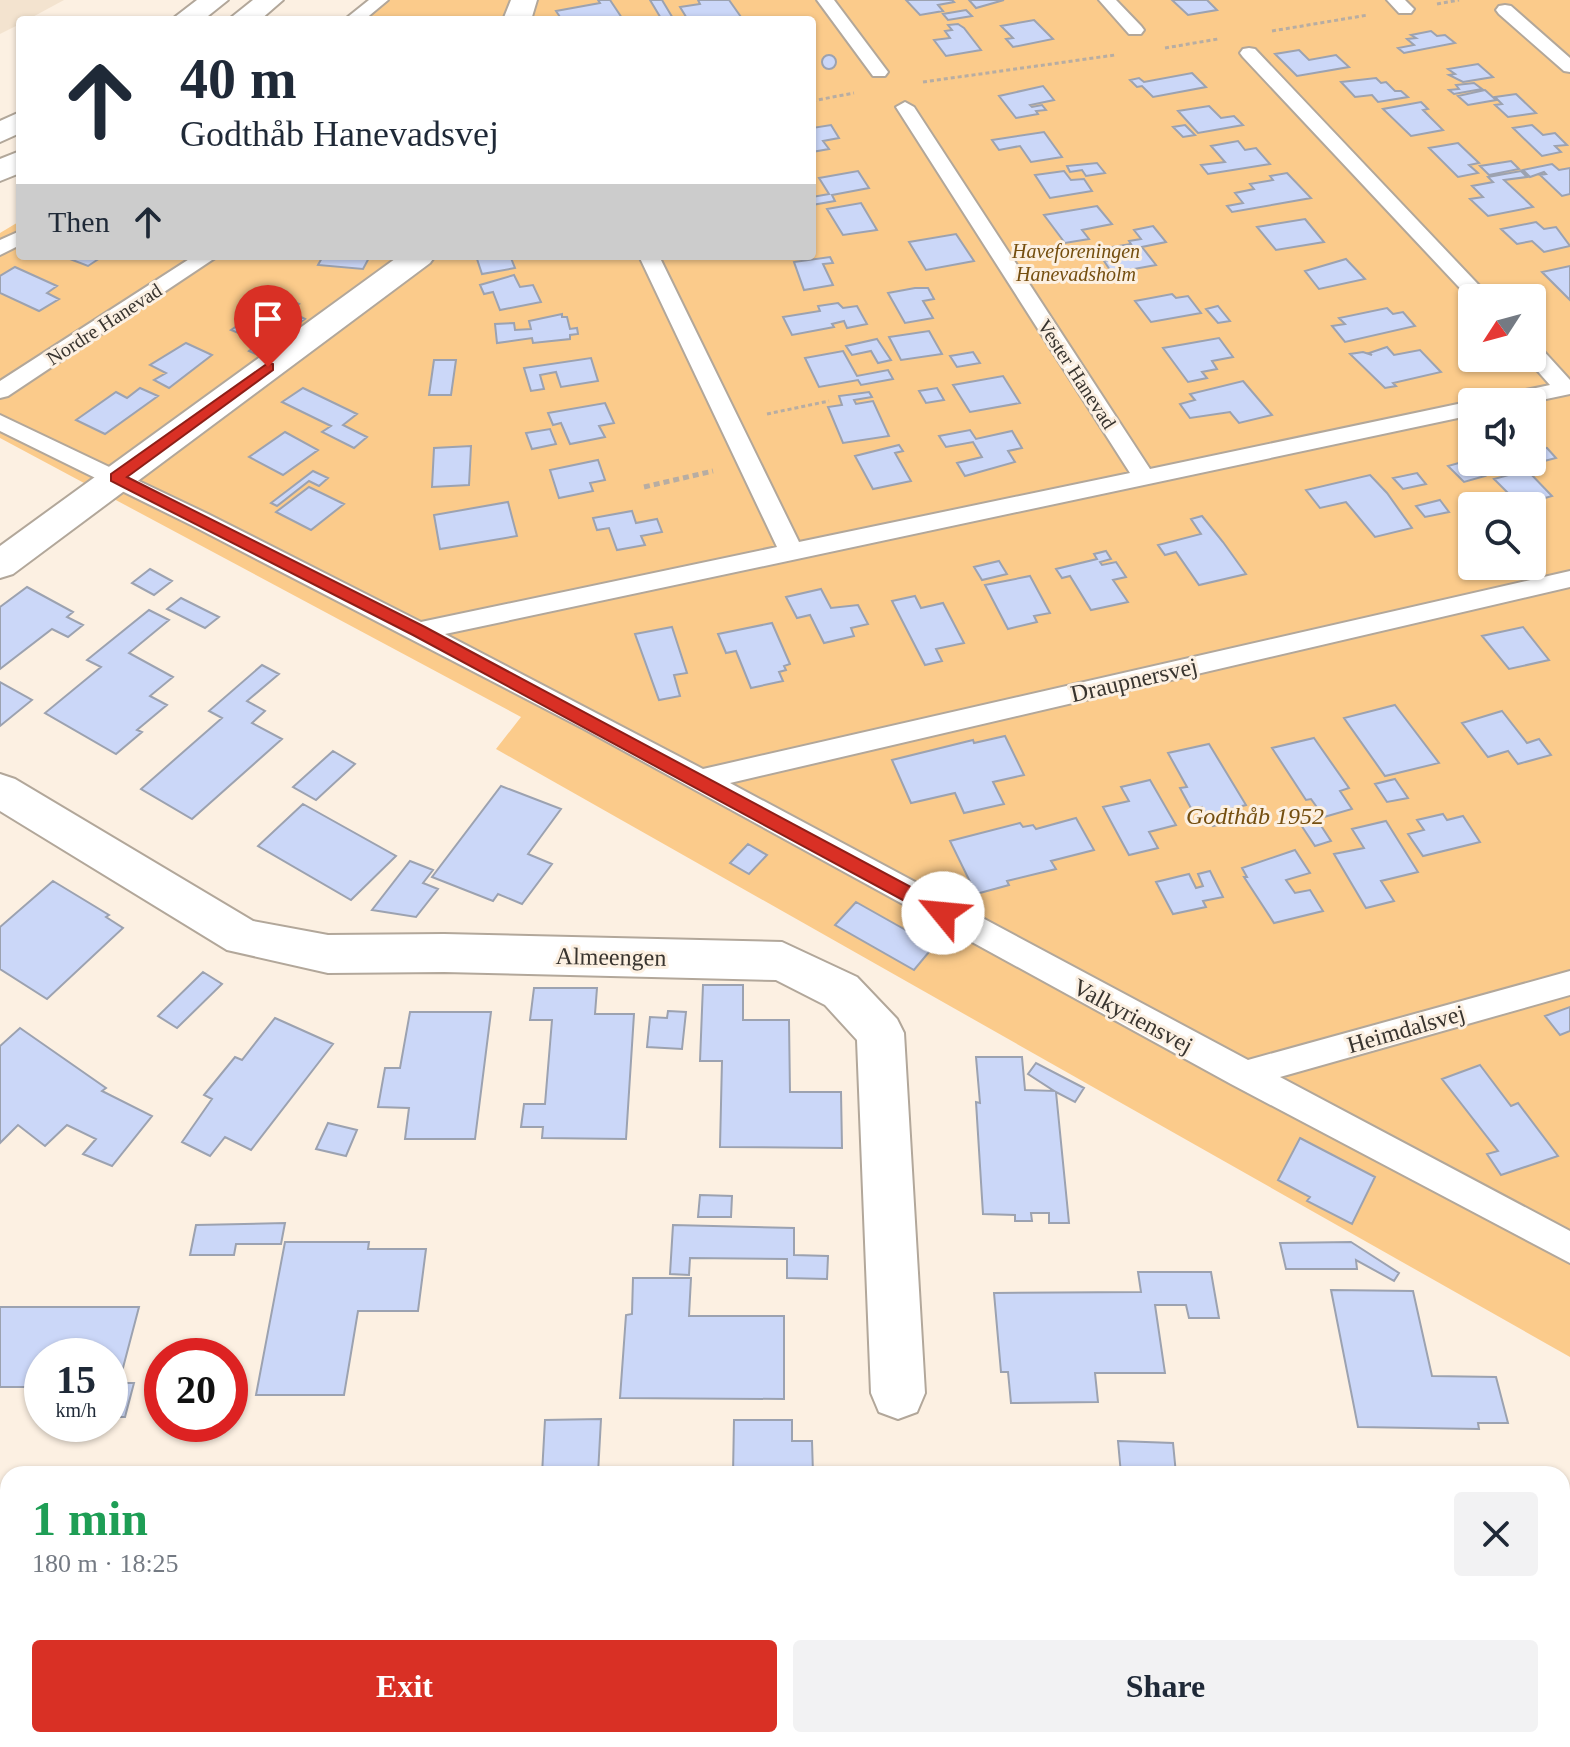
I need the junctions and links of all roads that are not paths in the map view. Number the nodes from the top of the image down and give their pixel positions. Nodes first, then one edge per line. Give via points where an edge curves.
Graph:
1 (215, 0) edge
2 (270, 0) edge
3 (380, 0) edge
4 (825, 0) edge
5 (1107, 0) edge
6 (1505, 10) dead end
7 (191, 16) edge
8 (248, 16) edge
9 (358, 16) edge
10 (1135, 30) dead end
11 (1249, 53) dead end
12 (1570, 67) edge
13 (879, 72) dead end
14 (905, 107) dead end
15 (202, 260) edge
16 (414, 260) edge
17 (651, 260) edge
18 (1468, 284) edge
19 (1546, 366) edge
20 (1568, 387) edge
21 (0, 391) edge
22 (1546, 392) edge
23 (1458, 411) edge
24 (0, 422) edge
25 (116, 478) junction
26 (1145, 479) junction
27 (792, 553) junction
28 (0, 565) edge
29 (1570, 579) edge
30 (419, 631) junction
31 (699, 780) junction
32 (0, 790) edge
33 (1570, 983) edge
34 (1242, 1075) junction
35 (1570, 1248) edge
36 (898, 1393) dead end

1 - 7 street
2 - 8 street
3 - 9 lane
4 - 13 lane
5 - 10 lane
6 - 12 lane
11 - 18 lane
14 - 26 lane, Vester Hanevad
15 - 21 lane, Nordre Hanevad
16 - 25 street
17 - 27 lane
19 - 20 lane
20 - 22 lane
23 - 26 lane
24 - 25 lane
25 - 28 street
25 - 30 lane, Valkyriensvej
26 - 27 lane
27 - 30 lane
29 - 31 lane, Draupnersvej
30 - 31 lane, Valkyriensvej
31 - 34 lane, Valkyriensvej
32 - 36 street, Almeengen via 243,937 328,954 782,961 841,991 880,1033
33 - 34 lane, Heimdalsvej
34 - 35 lane, Valkyriensvej

